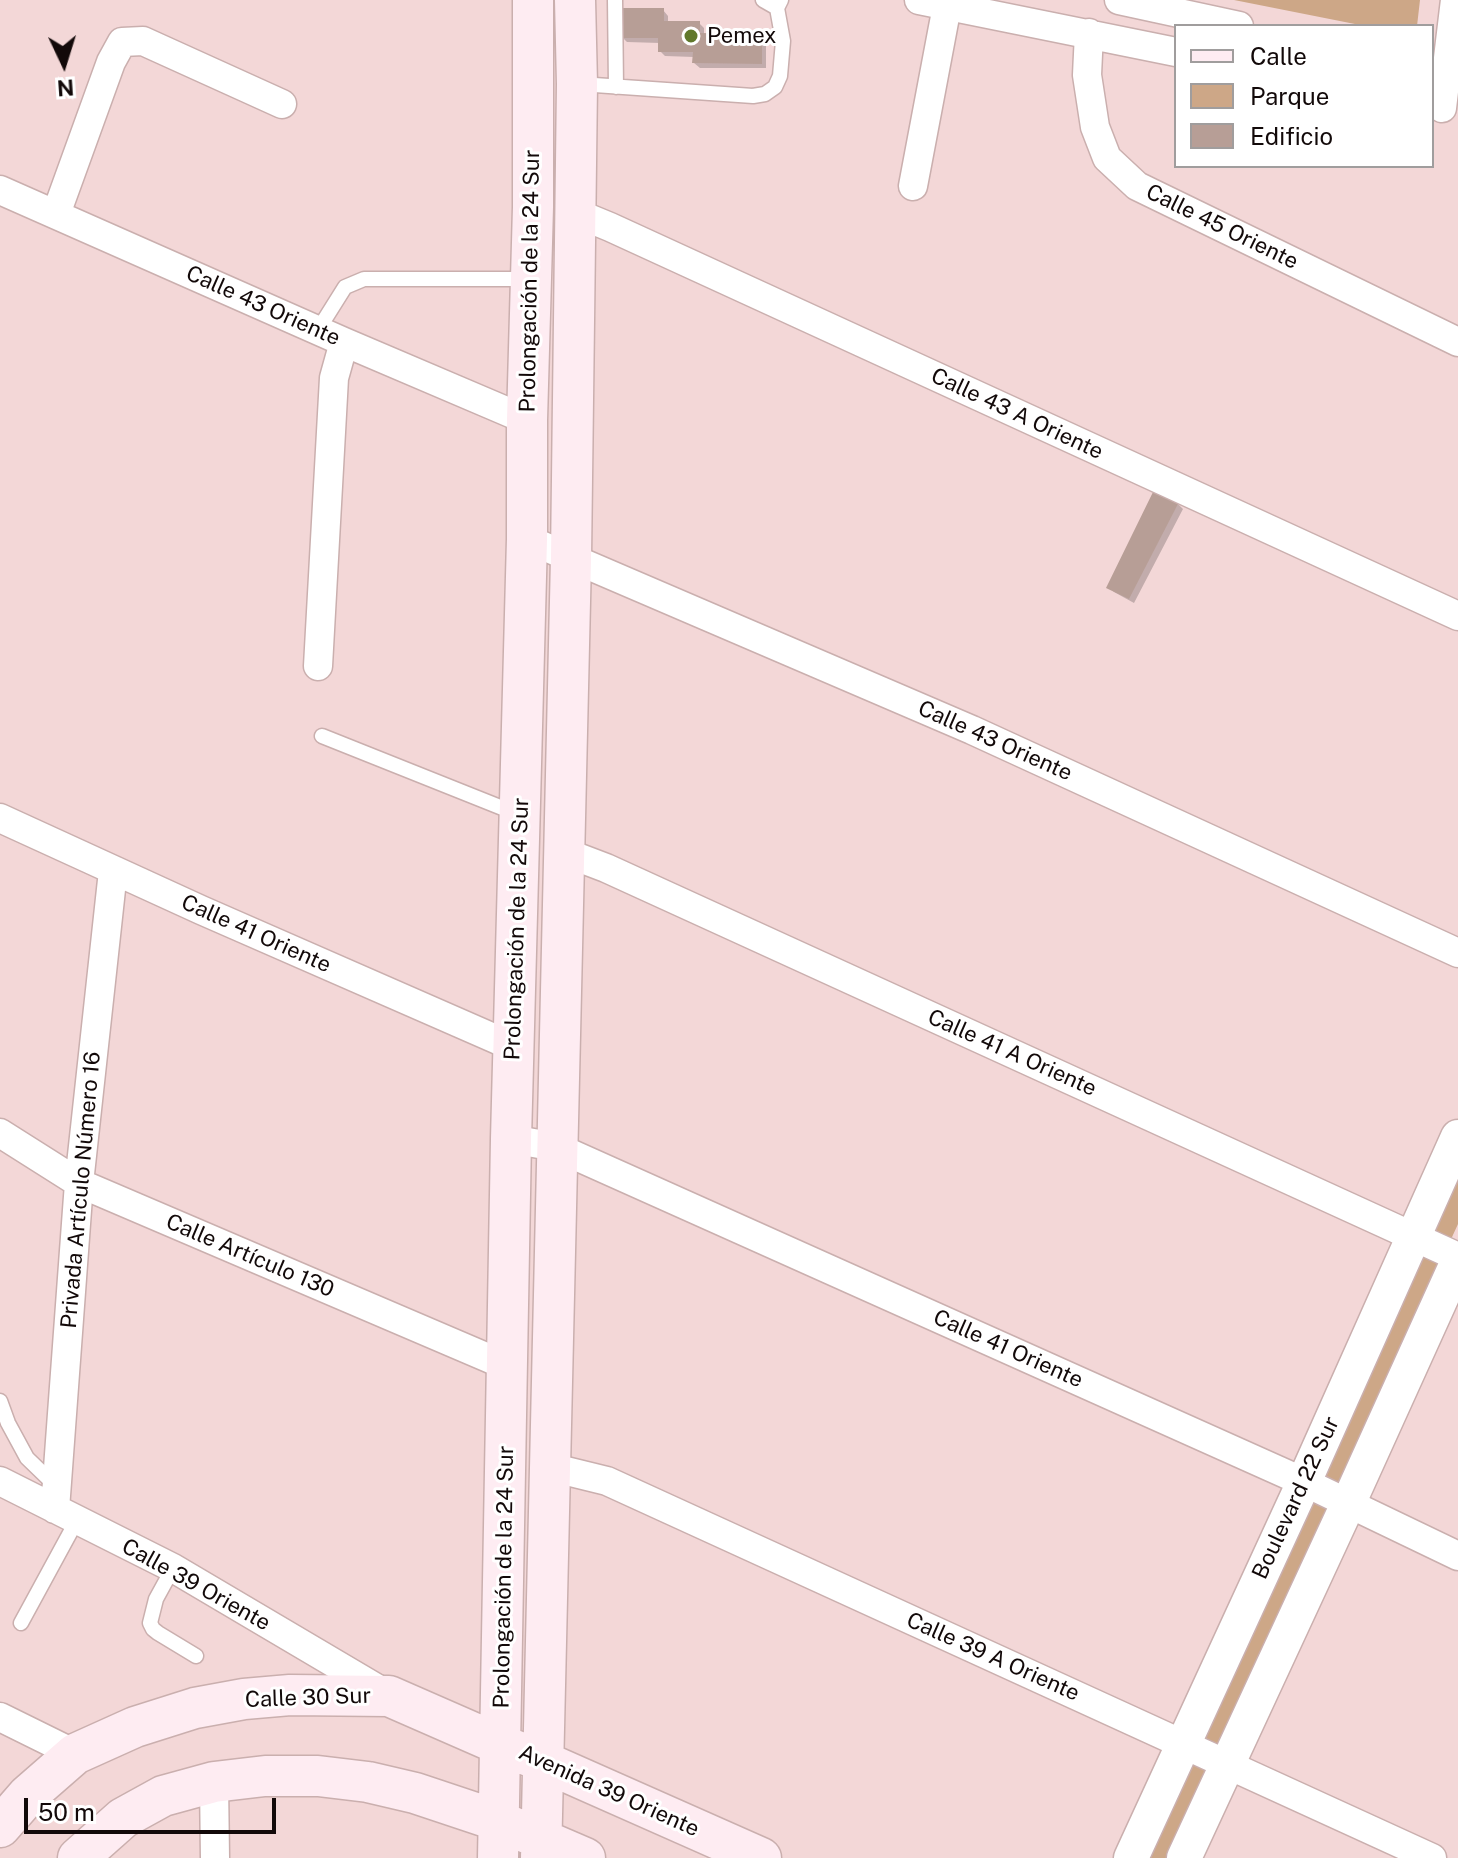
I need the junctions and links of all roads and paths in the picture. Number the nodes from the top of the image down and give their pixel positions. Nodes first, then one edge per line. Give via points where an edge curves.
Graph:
1 (533, 0) edge
2 (575, 0) edge
3 (615, 0) edge
4 (763, 0) edge
5 (919, 0) edge
6 (1455, 0) edge
7 (1124, 1) edge
8 (779, 4) edge
9 (947, 6) junction
10 (1230, 24) edge
11 (1089, 33) junction
12 (1174, 52) edge
13 (1445, 72) edge
14 (596, 85) junction
15 (282, 104) dead end
16 (1444, 109) edge
17 (913, 186) dead end
18 (0, 190) edge
19 (576, 213) junction
20 (56, 214) junction
21 (532, 279) junction
22 (318, 330) junction
23 (344, 342) junction
24 (1458, 342) edge
25 (527, 420) junction
26 (527, 539) junction
27 (571, 558) junction
28 (1458, 616) edge
29 (318, 666) dead end
30 (322, 736) dead end
31 (520, 815) junction
32 (0, 818) edge
33 (564, 852) junction
34 (113, 871) junction
35 (1458, 953) edge
36 (514, 1047) junction
37 (0, 1133) edge
38 (1458, 1137) edge
39 (511, 1139) junction
40 (556, 1147) junction
41 (79, 1183) junction
42 (1414, 1236) junction
43 (1458, 1259) edge
44 (507, 1366) junction
45 (0, 1401) edge
46 (550, 1467) junction
47 (0, 1481) edge
48 (1304, 1482) junction
49 (1348, 1504) junction
50 (63, 1505) junction
51 (1458, 1556) edge
52 (173, 1568) junction
53 (21, 1623) dead end
54 (196, 1656) dead end
55 (389, 1696) junction
56 (0, 1717) edge
57 (1183, 1743) junction
58 (501, 1745) junction
59 (75, 1754) junction
60 (542, 1761) junction
61 (1227, 1764) junction
62 (214, 1782) junction
63 (0, 1827) edge
64 (498, 1840) edge
65 (541, 1848) edge
66 (78, 1858) edge
67 (215, 1858) edge
68 (585, 1858) edge
69 (761, 1858) edge
70 (1131, 1858) edge
71 (1184, 1858) edge
72 (1432, 1858) edge

1 - 21 main road, Prolongación de la 24 Sur
2 - 14 main road, Prolongación de la 24 Sur
3 - 14 lane
4 - 8 lane
5 - 9 street
6 - 13 street
7 - 10 street
8 - 14 lane via 780,76 765,94
9 - 11 street
9 - 17 street
11 - 12 street
11 - 24 street, Calle 45 Oriente via 1087,75 1095,127 1107,158 1137,186
13 - 16 street
14 - 19 main road, Prolongación de la 24 Sur
15 - 20 street via 143,41 122,42
18 - 20 street, Calle 43 Oriente
19 - 27 main road, Prolongación de la 24 Sur
19 - 28 street, Calle 43 A Oriente
20 - 22 street, Calle 43 Oriente
21 - 22 lane via 364,279 345,287
21 - 25 main road, Prolongación de la 24 Sur
22 - 23 street, Calle 43 Oriente
23 - 25 street, Calle 43 Oriente
23 - 29 street via 334,378
25 - 26 main road, Prolongación de la 24 Sur
26 - 27 street, Calle 43 Oriente
26 - 31 main road, Prolongación de la 24 Sur
27 - 33 main road, Prolongación de la 24 Sur
27 - 35 street, Calle 43 Oriente via 972,730
30 - 31 lane
31 - 36 main road, Prolongación de la 24 Sur
32 - 34 street, Calle 41 Oriente
33 - 40 main road, Prolongación de la 24 Sur
33 - 42 street, Calle 41 A Oriente
34 - 36 street, Calle 41 Oriente
34 - 41 street, Privada Artículo Número 16
36 - 39 main road, Prolongación de la 24 Sur
37 - 41 street, Calle Artículo 130
38 - 42 street, Boulevard 22 Sur
39 - 40 street, Calle 41 Oriente
39 - 44 main road, Prolongación de la 24 Sur
40 - 46 main road, Prolongación de la 24 Sur
40 - 48 street, Calle 41 Oriente
41 - 44 street, Calle Artículo 130
41 - 50 street, Privada Artículo Número 16
42 - 43 street, Calle 41 A Oriente
42 - 48 street, Boulevard 22 Sur
43 - 49 street
44 - 58 main road, Prolongación de la 24 Sur
45 - 50 lane via 27,1458
46 - 57 street, Calle 39 A Oriente via 607,1481
46 - 60 main road, Prolongación de la 24 Sur
47 - 50 street, Calle 39 Oriente
48 - 49 street, Calle 41 Oriente
48 - 57 street, Boulevard 22 Sur
49 - 51 street, Calle 41 Oriente
49 - 61 street
50 - 52 street, Calle 39 Oriente
50 - 53 lane
52 - 54 lane via 150,1623
52 - 55 street, Calle 39 Oriente
55 - 58 main road, Calle 30 Sur
55 - 59 main road, Calle 30 Sur via 290,1695 195,1708
56 - 59 street
57 - 61 street, Calle 39 A Oriente
57 - 70 street, Boulevard 22 Sur
58 - 60 main road, Avenida 39 Oriente
58 - 64 main road, Prolongación de la 24 Sur
59 - 63 main road, Calle 30 Sur
60 - 65 main road, Prolongación de la 24 Sur
60 - 69 main road, Avenida 39 Oriente
61 - 71 street
61 - 72 street, Calle 39 A Oriente
62 - 64 main road via 265,1776 368,1782 415,1793
62 - 66 main road via 163,1796 123,1818
62 - 67 street
64 - 65 main road
65 - 68 main road

